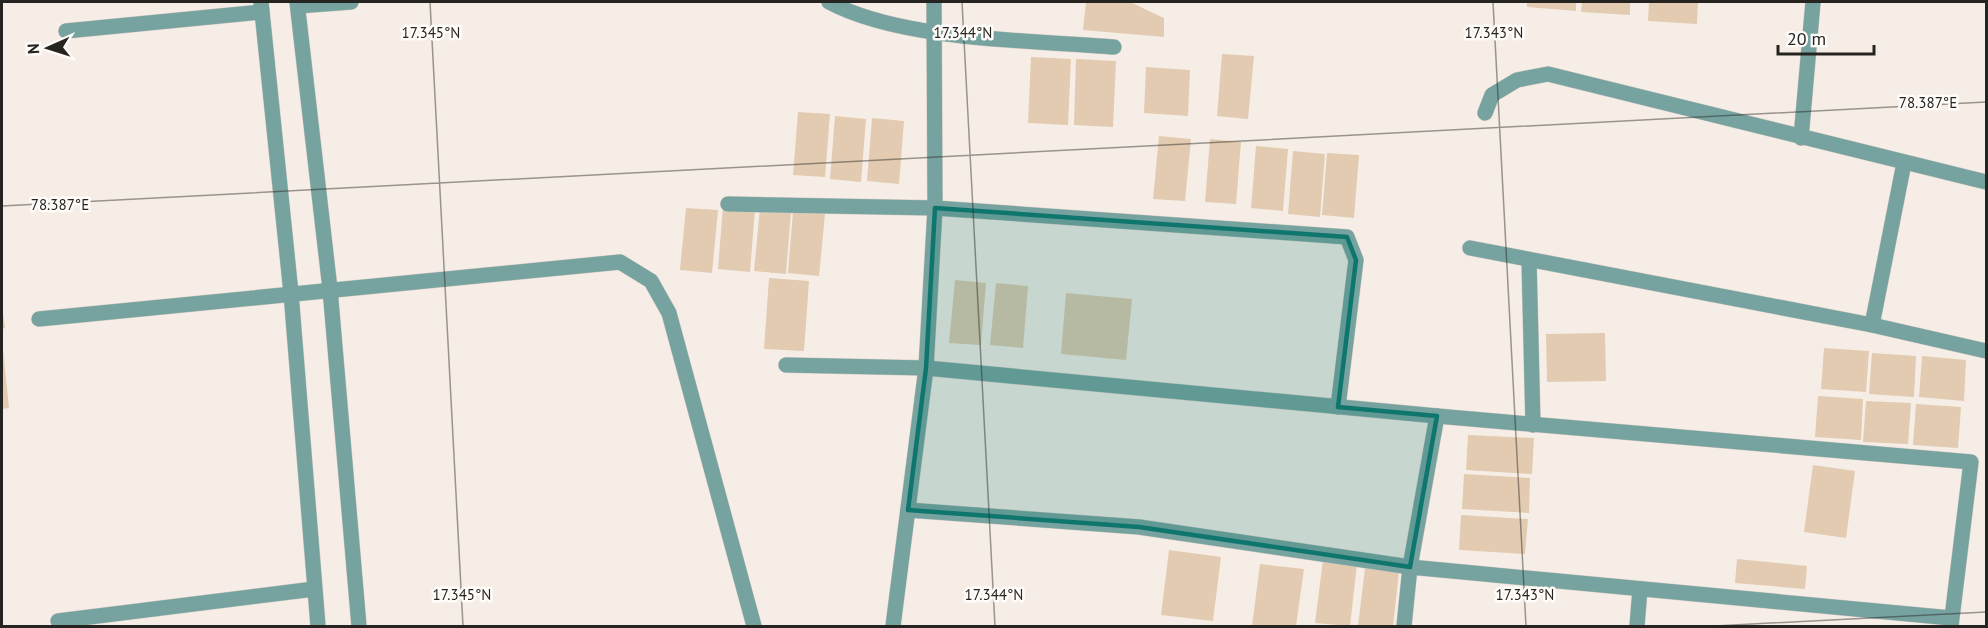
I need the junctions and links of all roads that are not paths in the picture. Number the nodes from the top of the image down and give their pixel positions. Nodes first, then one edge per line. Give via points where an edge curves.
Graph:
1 (351, 2) edge
2 (829, 2) edge
3 (934, 2) edge
4 (1814, 2) edge
5 (297, 4) edge
6 (261, 7) edge
7 (66, 32) dead end
8 (936, 33) junction
9 (1114, 47) dead end
10 (1485, 113) dead end
11 (1801, 138) junction
12 (1904, 163) junction
13 (1986, 183) edge
14 (729, 204) dead end
15 (935, 208) junction
16 (1470, 248) dead end
17 (1529, 260) junction
18 (330, 289) junction
19 (291, 293) junction
20 (39, 319) dead end
21 (1872, 325) junction
22 (1986, 351) edge
23 (786, 365) dead end
24 (926, 368) junction
25 (1338, 407) junction
26 (1437, 416) junction
27 (1533, 425) junction
28 (908, 510) junction
29 (1410, 567) junction
30 (314, 589) junction
31 (1641, 589) junction
32 (58, 621) dead end
33 (1951, 622) edge
34 (318, 627) edge
35 (359, 627) edge
36 (754, 627) edge
37 (893, 627) edge
38 (1404, 627) edge
39 (1637, 627) edge

1 - 5 street
2 - 8 street via 852,14
3 - 8 street
4 - 11 street
5 - 18 street
6 - 7 street
6 - 19 street
8 - 9 street
8 - 15 street
10 - 11 street via 1492,94 1517,80 1548,74
11 - 12 street
12 - 13 street
12 - 21 street
14 - 15 street
15 - 24 street
15 - 25 street via 1347,237 1356,260
16 - 17 street
17 - 21 street
17 - 27 street
18 - 19 street
18 - 35 street
18 - 36 street via 620,262 651,281 669,313
19 - 20 street
19 - 30 street
21 - 22 street
23 - 24 street
24 - 25 street
24 - 28 street
25 - 26 street
26 - 27 street
26 - 29 street
27 - 33 street via 1971,462
28 - 29 street via 1139,527
28 - 37 street
29 - 31 street
29 - 38 street
30 - 32 street
30 - 34 street
31 - 33 street
31 - 39 street

